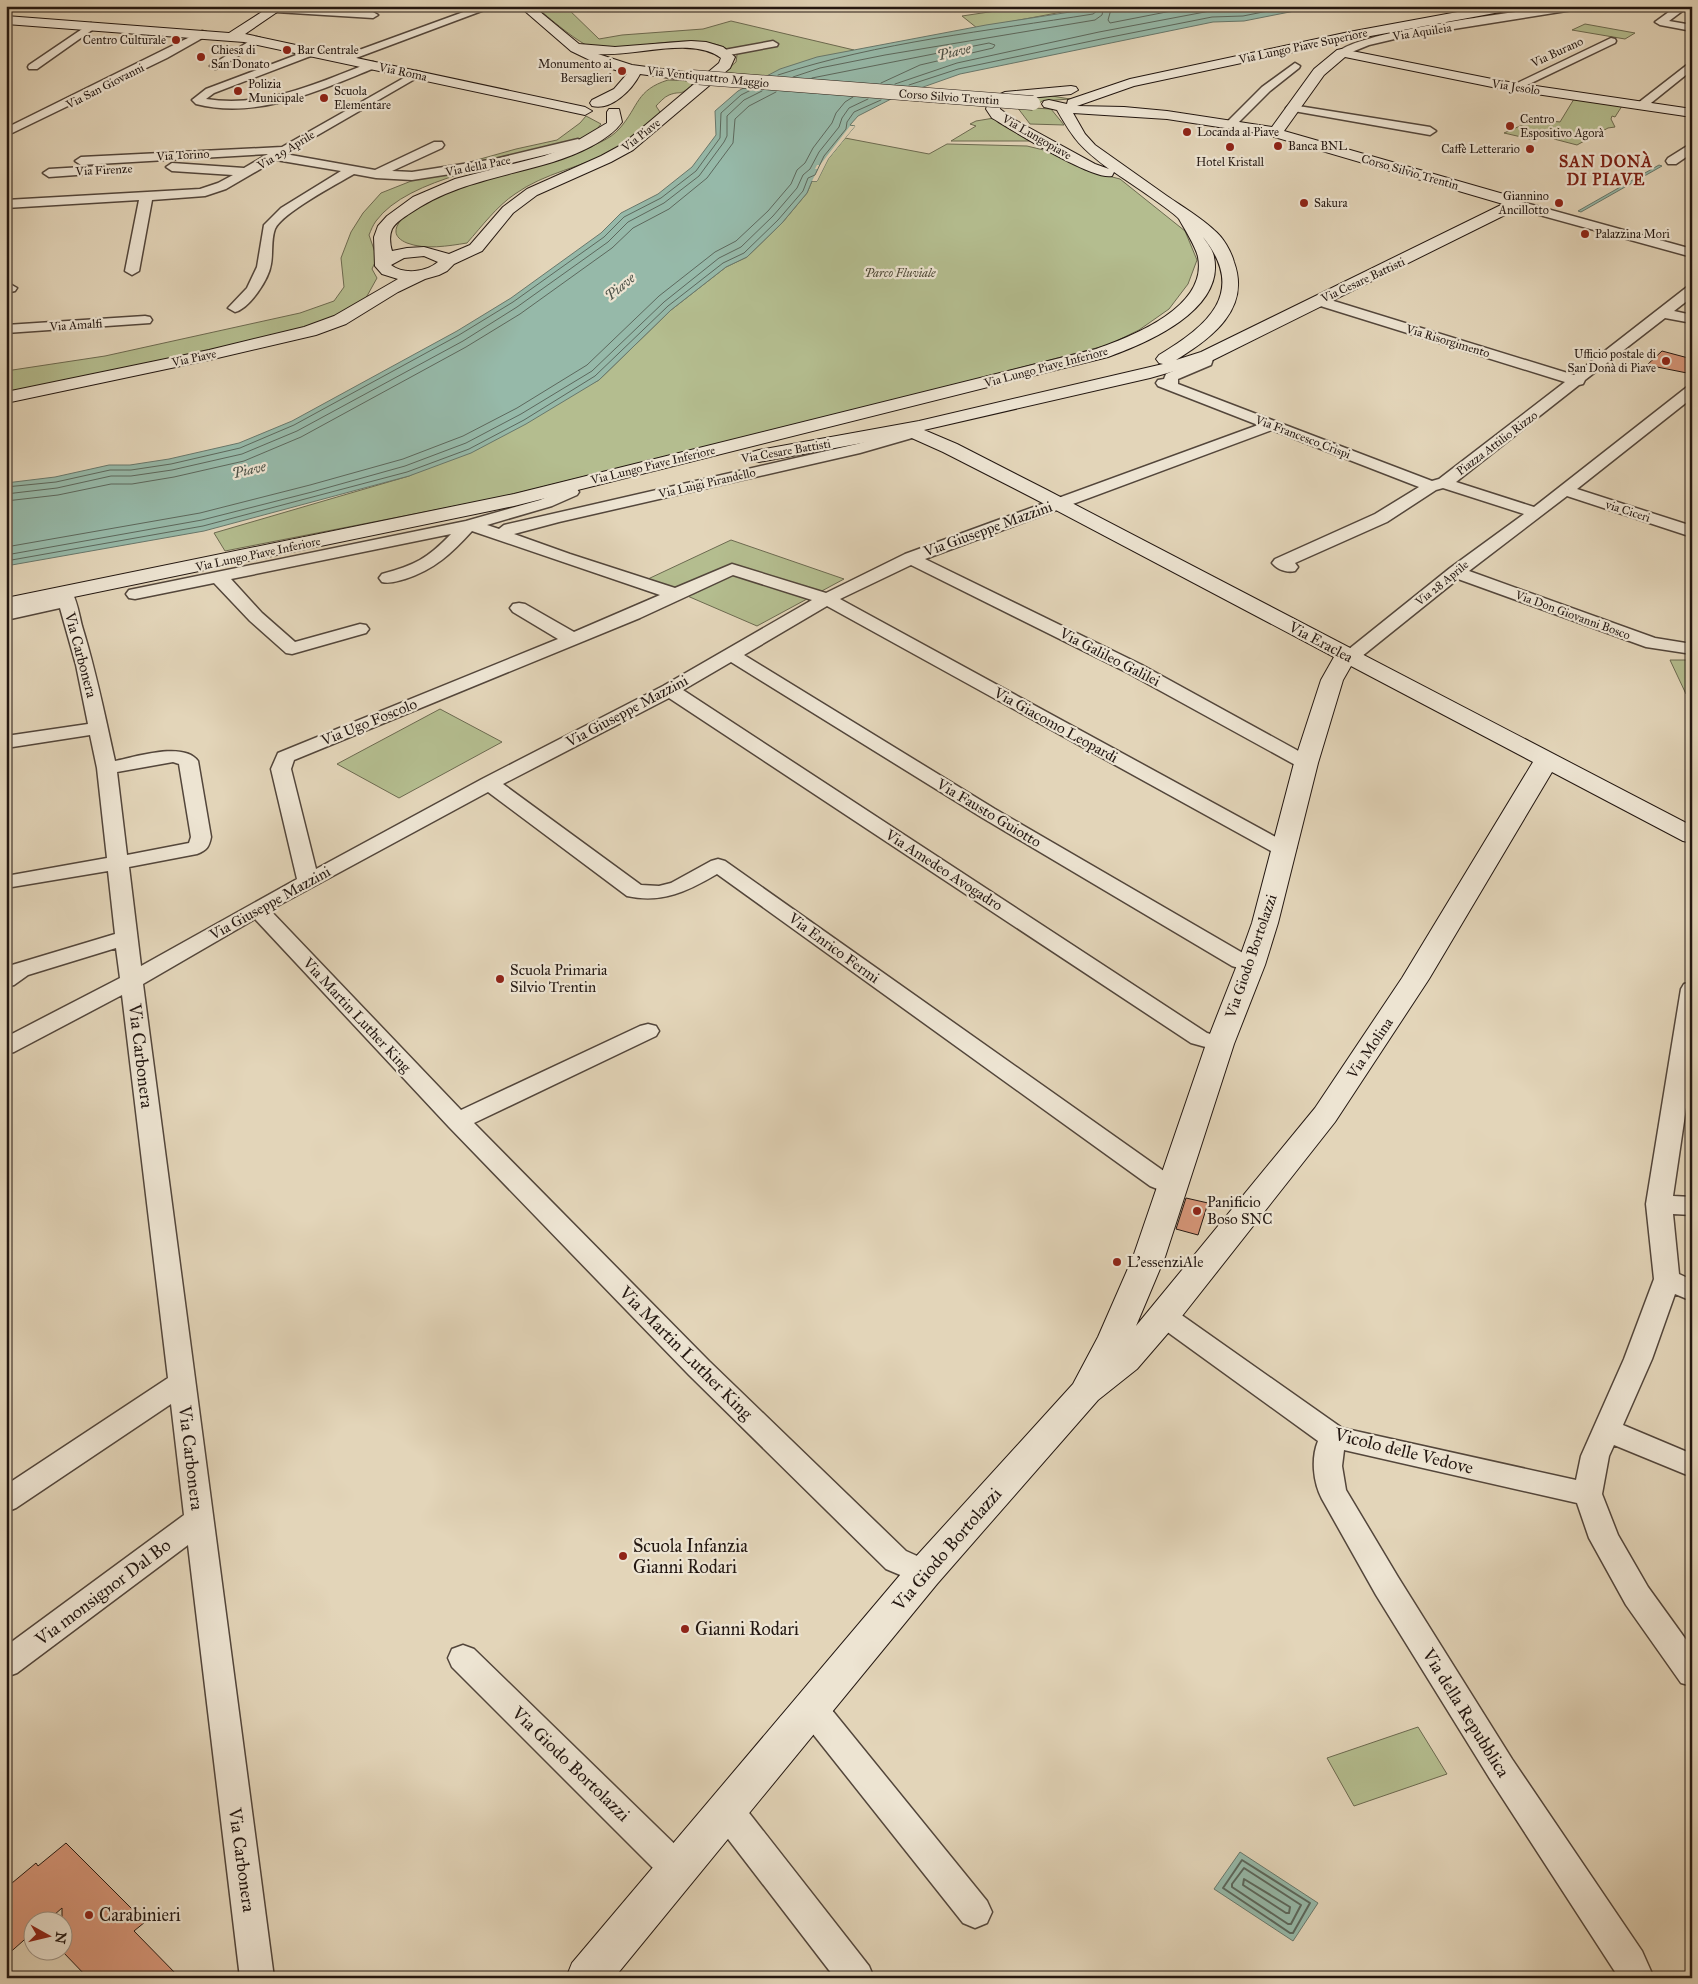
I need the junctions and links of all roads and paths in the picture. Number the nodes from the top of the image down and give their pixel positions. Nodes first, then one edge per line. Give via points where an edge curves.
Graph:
1 (490, 6) edge
2 (525, 6) edge
3 (1511, 6) edge
4 (1579, 6) edge
5 (1684, 6) edge
6 (278, 7) edge
7 (373, 15) dead end
8 (6, 20) edge
9 (91, 26) junction
10 (1692, 28) edge
11 (202, 34) junction
12 (232, 37) junction
13 (256, 40) junction
14 (1611, 42) dead end
15 (773, 44) dead end
16 (654, 47) junction
17 (577, 48) junction
18 (312, 52) junction
19 (724, 53) junction
20 (1339, 54) junction
21 (344, 58) junction
22 (1692, 64) edge
23 (373, 65) junction
24 (214, 66) dead end
25 (1295, 66) dead end
26 (33, 67) dead end
27 (623, 67) junction
28 (641, 70) junction
29 (416, 74) junction
30 (666, 74) junction
31 (1515, 87) junction
32 (850, 89) joint
33 (1105, 95) junction
34 (1062, 105) junction
35 (1642, 105) junction
36 (591, 108) junction
37 (1292, 108) junction
38 (616, 109) junction
39 (1692, 113) edge
40 (40, 118) junction
41 (6, 120) edge
42 (1073, 124) junction
43 (1231, 124) junction
44 (607, 129) junction
45 (1430, 131) dead end
46 (1275, 133) junction
47 (6, 134) edge
48 (578, 143) dead end
49 (1692, 147) edge
50 (279, 153) junction
51 (471, 160) dead end
52 (81, 161) dead end
53 (1672, 161) dead end
54 (352, 170) junction
55 (248, 172) junction
56 (49, 173) dead end
57 (376, 174) junction
58 (1130, 178) junction
59 (146, 197) junction
60 (1511, 203) junction
61 (6, 204) edge
62 (1186, 217) junction
63 (383, 234) junction
64 (414, 252) junction
65 (1692, 253) edge
66 (440, 257) junction
67 (388, 267) junction
68 (132, 271) dead end
69 (420, 275) junction
70 (1692, 290) edge
71 (375, 298) junction
72 (1319, 301) junction
73 (235, 308) dead end
74 (1664, 313) junction
75 (1692, 319) edge
76 (145, 320) dead end
77 (6, 329) edge
78 (1208, 355) junction
79 (1152, 366) junction
80 (1578, 380) junction
81 (1167, 384) joint
82 (1095, 385) junction
83 (1692, 390) edge
84 (6, 398) edge
85 (1674, 404) junction
86 (1692, 410) edge
87 (1271, 425) junction
88 (921, 431) junction
89 (1438, 485) junction
90 (1565, 490) junction
91 (571, 492) junction
92 (514, 500) junction
93 (1057, 503) junction
94 (1536, 513) junction
95 (469, 525) junction
96 (1692, 532) edge
97 (502, 535) junction
98 (911, 558) junction
99 (1289, 567) dead end
100 (1456, 572) junction
101 (222, 576) junction
102 (388, 578) dead end
103 (135, 594) dead end
104 (676, 594) junction
105 (66, 597) junction
106 (827, 599) junction
107 (6, 605) edge
108 (519, 608) dead end
109 (6, 615) edge
110 (360, 629) dead end
111 (572, 639) junction
112 (1692, 649) edge
113 (730, 654) junction
114 (1350, 657) junction
115 (670, 690) junction
116 (100, 728) junction
117 (6, 742) edge
118 (1546, 760) junction
119 (1306, 763) junction
120 (107, 768) junction
121 (489, 783) junction
122 (1692, 836) edge
123 (1286, 848) junction
124 (116, 859) junction
125 (6, 874) edge
126 (308, 881) junction
127 (6, 882) edge
128 (256, 909) junction
129 (126, 938) junction
130 (1251, 965) junction
131 (6, 980) edge
132 (131, 981) junction
133 (1692, 989) edge
134 (648, 1031) dead end
135 (1220, 1044) junction
136 (6, 1047) edge
137 (458, 1121) junction
138 (1172, 1186) junction
139 (1659, 1204) junction
140 (1692, 1206) edge
141 (1149, 1257) junction
142 (1667, 1279) junction
143 (1692, 1291) edge
144 (1164, 1316) junction
145 (182, 1382) junction
146 (1086, 1391) junction
147 (1607, 1430) junction
148 (1334, 1437) junction
149 (1692, 1466) edge
150 (1588, 1494) junction
151 (6, 1500) edge
152 (199, 1520) junction
153 (924, 1573) junction
154 (463, 1658) dead end
155 (6, 1664) edge
156 (1692, 1673) edge
157 (812, 1709) junction
158 (727, 1811) junction
159 (678, 1870) junction
160 (975, 1912) dead end
161 (257, 1978) edge
162 (587, 1978) edge
163 (857, 1978) edge
164 (1638, 1978) edge

1 - 21 street
2 - 17 street, Via Ventiquattro Maggio
3 - 33 street, Via Lungo Piave Superiore via 1349,36
4 - 20 street, Via Aquileia via 1403,34 1365,43
5 - 10 street via 1660,22
6 - 7 street
6 - 12 street
8 - 9 street, Via Roma
9 - 11 street, Via Roma
9 - 26 street
11 - 12 street, Via Roma
11 - 40 street, Via San Giovanni
12 - 13 street, Via Roma
13 - 18 street, Via Roma
13 - 24 street
14 - 31 street, Via Burano
15 - 19 street
16 - 17 street via 616,51
16 - 19 street via 697,46
16 - 28 street via 629,58 630,64
17 - 27 street, Via Ventiquattro Maggio
18 - 21 street, Via Roma
18 - 23 street via 210,91 198,100 216,105 274,101
19 - 66 street, Via Piave via 728,57 725,65 628,147 518,201 476,248
20 - 31 street, Via Jesolo
20 - 37 street, Via Aquileia via 1323,67
21 - 23 street, Via Roma
22 - 35 street
23 - 29 street, Via Roma
25 - 43 street
27 - 28 street, Via Ventiquattro Maggio
27 - 36 street via 634,72 628,82 616,94
28 - 30 street, Via Ventiquattro Maggio
29 - 36 street, Via Roma via 550,104
29 - 50 street, Via 29 Aprile
30 - 32 street, Via Ventiquattro Maggio, bridge
30 - 38 street, Via Piave via 637,82 626,92
31 - 35 street, Via Jesolo
32 - 34 street, Corso Silvio Trentin, bridge
33 - 34 street, Corso Silvio Trentin via 1073,110
33 - 42 street
33 - 43 street, Corso Silvio Trentin via 1124,111
33 - 58 street, Via Lungopiave via 1072,90 1005,96 994,102 993,109 1010,123 1090,167
34 - 42 street, Via Lungo Piave Inferiore
35 - 39 street, Via Jesolo
36 - 38 street, Via Roma
36 - 44 street, Via Piave via 606,120
37 - 45 street
37 - 46 street, Via Aquileia
38 - 44 street, Via Piave via 615,122
40 - 41 street
40 - 47 street, Via San Giovanni
42 - 58 street, Via Lungo Piave Inferiore via 1090,148
43 - 46 street, Corso Silvio Trentin
44 - 63 street, Via Piave via 569,152 457,183 424,197 395,217
46 - 60 street, Corso Silvio Trentin
48 - 57 street, Via della Pace via 434,174
49 - 53 street
50 - 52 street, Via Torino
50 - 54 street, Via della Pace
50 - 55 street, Via 29 Aprile
51 - 57 street, Via della Pace via 442,151
54 - 57 street, Via della Pace
54 - 73 street via 285,211 269,228 264,267 254,290
55 - 56 street, Via Firenze via 167,166
55 - 59 street, Via 29 Aprile via 212,190
58 - 62 street, Via Lungo Piave Inferiore
59 - 61 street, Via 29 Aprile
59 - 68 street
60 - 65 street, Corso Silvio Trentin
60 - 72 street, Via Cesare Battisti via 1508,209
62 - 79 street, Via Lungo Piave Inferiore via 1210,234 1223,251 1229,271 1230,300 1212,328
62 - 92 street, Via Lungo Piave Inferiore via 1206,256 1208,267 1204,282 1192,301 1176,316 1125,345 1073,361
63 - 64 street via 393,245
63 - 67 street via 380,244
64 - 66 street
64 - 67 street via 394,256
66 - 69 street, Via Piave via 445,265
67 - 69 street via 404,275
67 - 71 street, Via Piave via 384,286
69 - 71 street, Via Piave
70 - 74 street, Piazza Attilio Rizzo
71 - 84 street, Via Piave via 340,320 310,331
72 - 78 street, Via Cesare Battisti
72 - 80 street, Via Risorgimento
74 - 75 street
74 - 80 street, Piazza Attilio Rizzo
76 - 77 street, Via Amalfi
78 - 79 street, Via Cesare Battisti
78 - 81 street, Via Cesare Battisti via 1206,362 1171,378
78 - 82 street, Via Cesare Battisti via 1166,370
79 - 82 street, Via Lungo Piave Inferiore
80 - 89 street, Piazza Attilio Rizzo
81 - 87 street, Via Francesco Crispi
82 - 88 street, Via Cesare Battisti
83 - 85 street
85 - 86 street
85 - 90 street
87 - 89 street, Via Francesco Crispi
87 - 93 street, Via Giuseppe Mazzini
88 - 91 street, Via Cesare Battisti via 882,433
88 - 93 street, Via Eraclea
88 - 97 street, Via Luigi Pirandello via 558,517 510,529
89 - 94 street, Piazza Attilio Rizzo
89 - 99 street via 1381,518 1281,563
90 - 94 street
90 - 96 street, via Ciceri
91 - 92 street, Via Cesare Battisti
91 - 95 street via 546,503
92 - 105 street, Via Lungo Piave Inferiore
93 - 98 street, Via Giuseppe Mazzini
93 - 114 street, Via Eraclea
94 - 100 street, Via 28 Aprile
95 - 97 street
95 - 101 street
95 - 102 street via 430,562
97 - 104 street
98 - 106 street, Via Giuseppe Mazzini
98 - 119 street, Via Galileo Galilei via 1135,669
100 - 112 street, Via Don Giovanni Bosco via 1652,643
100 - 114 street, Via 28 Aprile
101 - 103 street
101 - 110 street via 222,582 256,618 292,649
104 - 106 street via 732,569
104 - 111 street, Via Ugo Foscolo
105 - 107 street, Via Lungo Piave Inferiore
105 - 109 street, Via Carbonera
105 - 116 street, Via Carbonera
106 - 113 street, Via Giuseppe Mazzini
106 - 123 street, Via Giacomo Leopardi via 1278,847
108 - 111 street
111 - 126 street, Via Ugo Foscolo via 285,757 281,769
113 - 115 street, Via Giuseppe Mazzini
113 - 130 street, Via Fausto Guiotto via 988,813
114 - 118 street, Via Eraclea
114 - 119 street, Via Giodo Bortolazzi via 1340,663 1336,672
115 - 121 street, Via Giuseppe Mazzini
115 - 135 street, Via Amedeo Avogadro via 1200,1038
116 - 117 street
116 - 120 street, Via Carbonera
118 - 122 street, Via Eraclea
118 - 144 street, Via Molina via 1415,979 1325,1116
119 - 123 street, Via Giodo Bortolazzi
120 - 124 street, Via Carbonera
120 - 124 street via 175,756 188,761 201,837 199,846 190,850
121 - 126 street, Via Giuseppe Mazzini
121 - 138 street, Via Enrico Fermi via 636,892 653,895 673,890 718,866 1072,1119
123 - 130 street, Via Giodo Bortolazzi
124 - 125 street
124 - 127 street
124 - 129 street, Via Carbonera
126 - 128 street, Via Giuseppe Mazzini
128 - 132 street, Via Giuseppe Mazzini
128 - 137 street, Via Martin Luther King
129 - 131 street via 20,970
129 - 132 street, Via Carbonera
130 - 135 street, Via Giodo Bortolazzi
132 - 136 street, Via Giuseppe Mazzini
132 - 145 street, Via Carbonera
133 - 139 street
134 - 137 street
135 - 138 street, Via Giodo Bortolazzi
137 - 153 street, Via Martin Luther King via 699,1368 896,1560
138 - 141 street, Via Giodo Bortolazzi
139 - 140 street
139 - 142 street
141 - 144 street, Via Giodo Bortolazzi via 1152,1276 1148,1297 1153,1307
141 - 146 street, Via Giodo Bortolazzi via 1114,1339
142 - 143 street
142 - 147 street
144 - 146 street, Via Giodo Bortolazzi via 1125,1360
144 - 148 street, Vicolo delle Vedove
145 - 151 street
145 - 152 street, Via Carbonera
146 - 153 street, Via Giodo Bortolazzi
147 - 149 street
147 - 150 street via 1595,1456
148 - 150 street, Vicolo delle Vedove
148 - 164 street, Via della Repubblica via 1328,1466 1332,1491 1500,1769
150 - 156 street via 1604,1538 1637,1596
152 - 155 street, Via monsignor Dal Bo
152 - 161 street, Via Carbonera
153 - 157 street, Via Giodo Bortolazzi
154 - 159 street, Via Giodo Bortolazzi
157 - 158 street, Via Giodo Bortolazzi
157 - 160 street
158 - 159 street, Via Giodo Bortolazzi
158 - 163 street
159 - 162 street, Via Giodo Bortolazzi

